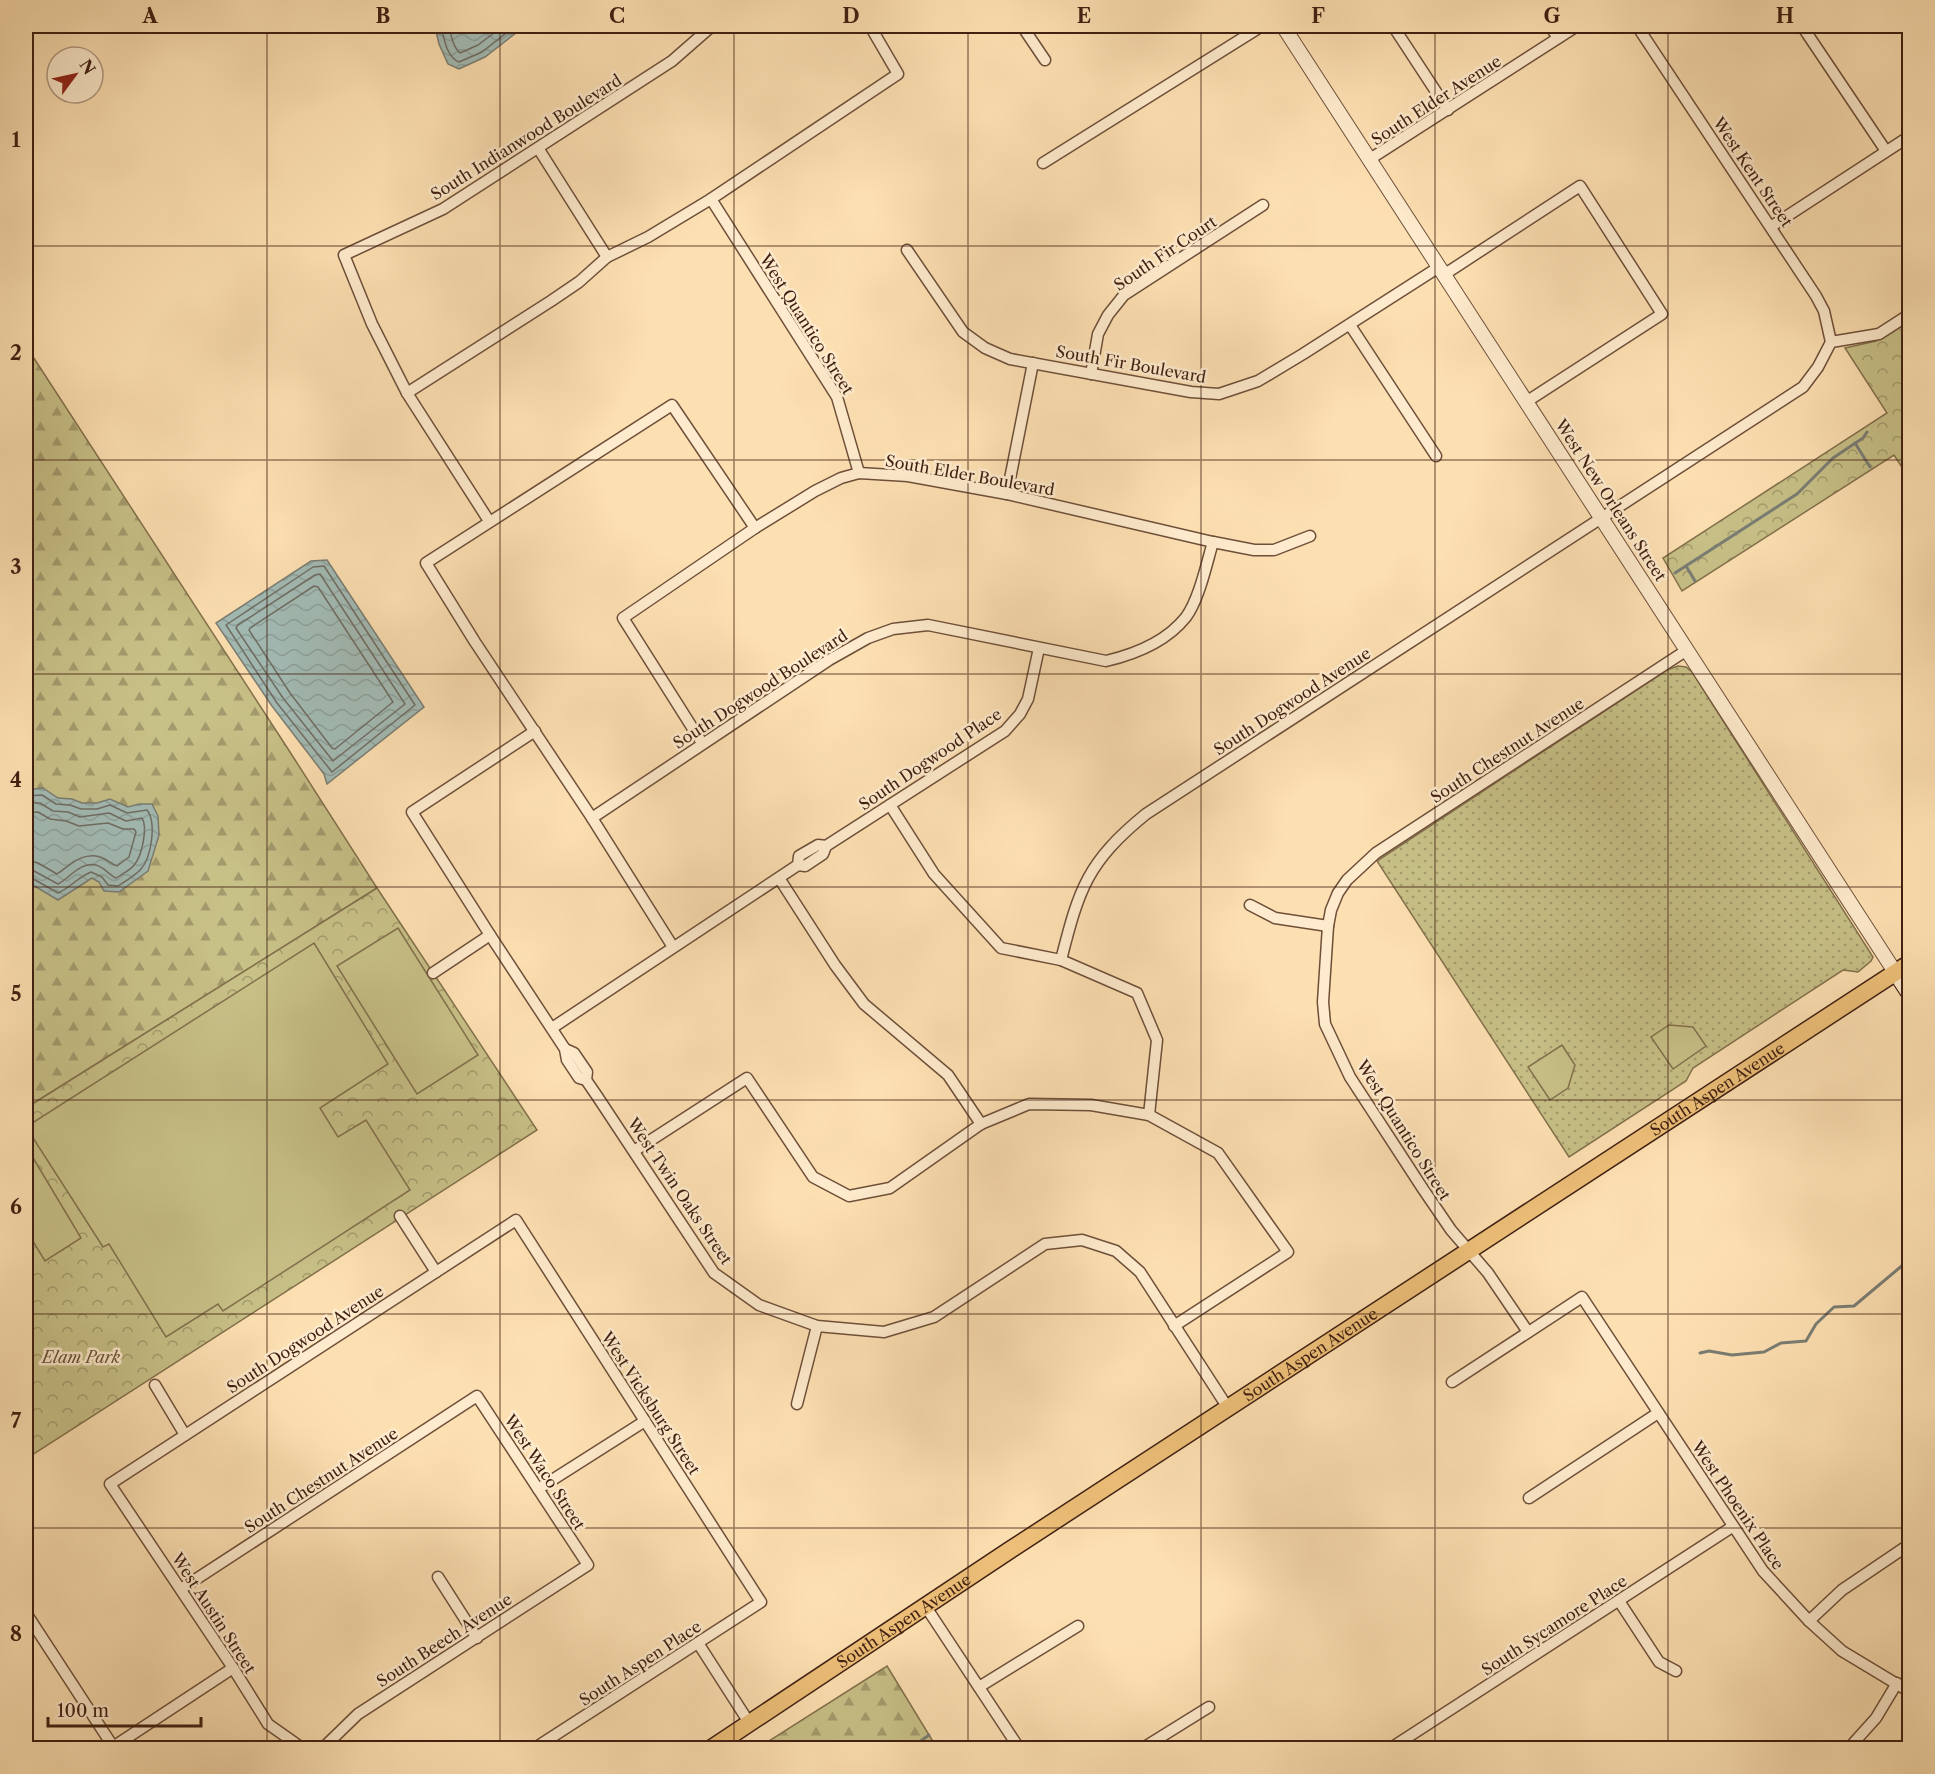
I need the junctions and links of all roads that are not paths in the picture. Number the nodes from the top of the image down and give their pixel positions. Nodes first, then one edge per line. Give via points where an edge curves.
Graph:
1 (712, 26) edge
2 (870, 26) edge
3 (1022, 26) edge
4 (1263, 26) edge
5 (1283, 26) edge
6 (1393, 26) edge
7 (1550, 26) edge
8 (1577, 26) edge
9 (1637, 26) edge
10 (1802, 26) edge
11 (1558, 38) junction
12 (1045, 60) dead end
13 (1448, 110) junction
14 (1910, 136) edge
15 (538, 148) junction
16 (1886, 151) junction
17 (1370, 159) junction
18 (1043, 163) dead end
19 (711, 199) junction
20 (1263, 205) dead end
21 (1772, 226) junction
22 (908, 250) dead end
23 (607, 257) junction
24 (1442, 270) junction
25 (1910, 314) edge
26 (1350, 325) junction
27 (1831, 342) junction
28 (1033, 363) junction
29 (1091, 374) junction
30 (407, 393) junction
31 (1526, 402) junction
32 (1436, 456) dead end
33 (859, 473) junction
34 (1007, 494) junction
35 (1600, 518) junction
36 (489, 521) junction
37 (755, 528) junction
38 (1310, 536) dead end
39 (1213, 542) junction
40 (1039, 648) junction
41 (1687, 650) junction
42 (534, 731) junction
43 (702, 743) junction
44 (890, 805) junction
45 (592, 818) junction
46 (779, 878) junction
47 (1347, 880) joint
48 (1250, 905) dead end
49 (1328, 926) junction
50 (490, 935) junction
51 (673, 947) junction
52 (1061, 960) junction
53 (1903, 968) edge
54 (433, 973) dead end
55 (1910, 995) edge
56 (552, 1028) junction
57 (1149, 1115) junction
58 (981, 1124) junction
59 (634, 1151) junction
60 (400, 1216) dead end
61 (516, 1220) joint
62 (1469, 1251) junction
63 (436, 1272) junction
64 (818, 1326) junction
65 (1174, 1326) junction
66 (1528, 1332) junction
67 (1452, 1382) dead end
68 (155, 1385) dead end
69 (477, 1396) joint
70 (797, 1404) dead end
71 (1227, 1408) junction
72 (1658, 1413) junction
73 (645, 1421) junction
74 (185, 1435) junction
75 (110, 1484) joint
76 (538, 1488) junction
77 (1528, 1498) dead end
78 (1732, 1527) junction
79 (1910, 1544) edge
80 (588, 1565) joint
81 (438, 1577) dead end
82 (181, 1589) junction
83 (1619, 1600) junction
84 (761, 1602) joint
85 (926, 1607) junction
86 (26, 1613) edge
87 (1809, 1621) junction
88 (1078, 1626) dead end
89 (477, 1638) junction
90 (698, 1643) junction
91 (233, 1668) junction
92 (1676, 1671) dead end
93 (1898, 1683) junction
94 (979, 1688) junction
95 (1910, 1692) edge
96 (1209, 1707) dead end
97 (750, 1724) junction
98 (114, 1748) edge
99 (302, 1749) edge
100 (323, 1749) edge
101 (535, 1749) edge
102 (712, 1749) edge
103 (1019, 1749) edge
104 (1143, 1749) edge
105 (1392, 1749) edge
106 (1849, 1749) edge

1 - 15 street, South Indianwood Boulevard via 672,62
2 - 19 street via 898,75
3 - 12 street
4 - 18 street
5 - 17 street, West New Orleans Street
6 - 13 street
7 - 11 street
8 - 11 street, South Elder Avenue
9 - 21 street, West Kent Street
10 - 16 street
11 - 13 street, South Elder Avenue
13 - 17 street, South Elder Avenue
14 - 16 street
15 - 23 street
15 - 30 street, South Indianwood Boulevard via 443,209 344,255 372,324
16 - 21 street
17 - 24 street, West New Orleans Street
19 - 23 street
19 - 33 street, West Quantico Street via 837,397
20 - 29 street, South Fir Court via 1124,295 1098,334
21 - 27 street, West Kent Street via 1824,311
22 - 28 street, South Fir Boulevard via 963,332 985,348 1010,359
23 - 30 street via 551,301
24 - 26 street, South Fir Boulevard
24 - 31 street, West New Orleans Street
24 - 31 street via 1580,186 1662,314
25 - 27 street via 1879,334
26 - 29 street, South Fir Boulevard via 1258,381 1219,394
26 - 32 street
27 - 35 street via 1803,387
28 - 29 street, South Fir Boulevard
28 - 34 street
30 - 36 street
31 - 35 street, West New Orleans Street
33 - 34 street, South Elder Boulevard
33 - 37 street, South Elder Boulevard via 815,491
34 - 39 street, South Elder Boulevard
35 - 41 street, West New Orleans Street
35 - 52 street, South Dogwood Avenue via 1139,819 1110,846 1083,885
36 - 37 street via 672,405
36 - 42 street via 426,563
37 - 43 street, South Elder Boulevard via 623,618
38 - 39 street, South Elder Boulevard via 1274,550
39 - 40 street, South Dogwood Boulevard via 1187,616 1166,636 1134,654 1106,661
40 - 43 street, South Dogwood Boulevard via 928,625 893,629 829,660
40 - 44 street, South Dogwood Place via 1028,699 1005,731
41 - 47 street, South Chestnut Avenue via 1376,853
41 - 53 street, West New Orleans Street
42 - 45 street
42 - 50 street, West Twin Oaks Street via 412,812
43 - 45 street, South Dogwood Boulevard
44 - 46 street, South Dogwood Place via 826,846 823,854 805,866 798,865
44 - 52 street via 934,874 1001,948
45 - 51 street
46 - 51 street, South Dogwood Place
46 - 58 street via 864,1004 948,1075
47 - 49 street, West Quantico Street
48 - 49 street via 1275,918
49 - 62 street, West Quantico Street via 1323,1002 1326,1026 1350,1077 1448,1226
50 - 54 street
50 - 56 street, West Twin Oaks Street
51 - 56 street, South Dogwood Place
52 - 57 street via 1137,993 1157,1040
53 - 55 main road, West New Orleans Street
53 - 62 main road, South Aspen Avenue
56 - 59 street, West Twin Oaks Street via 566,1049 574,1053 586,1072 586,1080
57 - 58 street via 1091,1105 1029,1104
57 - 65 street via 1218,1153 1288,1252
58 - 59 street via 890,1188 849,1196 813,1177 747,1078
59 - 64 street, West Twin Oaks Street via 714,1273 759,1305
60 - 63 street
61 - 63 street, South Dogwood Avenue
61 - 73 street, West Vicksburg Street
62 - 66 street, West Quantico Street
62 - 71 main road, South Aspen Avenue
63 - 74 street, South Dogwood Avenue
64 - 65 street, West Twin Oaks Street via 884,1332 934,1317 1045,1245 1082,1240 1116,1251 1140,1272
64 - 70 street
65 - 71 street, West Twin Oaks Street
66 - 67 street
66 - 72 street, West Phoenix Place via 1582,1297
68 - 74 street
69 - 76 street, West Waco Street
69 - 82 street, South Chestnut Avenue
71 - 85 main road, South Aspen Avenue
72 - 77 street
72 - 78 street, West Phoenix Place
73 - 76 street
73 - 84 street, West Vicksburg Street
74 - 75 street, South Dogwood Avenue
75 - 82 street, West Austin Street
76 - 80 street, West Waco Street
78 - 83 street, South Sycamore Place
78 - 87 street, West Phoenix Place via 1763,1571
79 - 87 street via 1842,1590
80 - 89 street, South Beech Avenue
81 - 89 street
82 - 91 street, West Austin Street
83 - 92 street via 1659,1662
83 - 105 street, South Sycamore Place
84 - 90 street, South Aspen Place
85 - 94 street
85 - 97 main road, South Aspen Avenue
86 - 98 street
87 - 93 street, West Phoenix Place via 1842,1651
88 - 94 street
89 - 100 street, South Beech Avenue via 358,1714
90 - 97 street
90 - 101 street, South Aspen Place
91 - 98 street
91 - 99 street, West Austin Street via 268,1724
93 - 95 street, West Phoenix Place
93 - 106 street
94 - 103 street
96 - 104 street
97 - 102 main road, South Aspen Avenue

